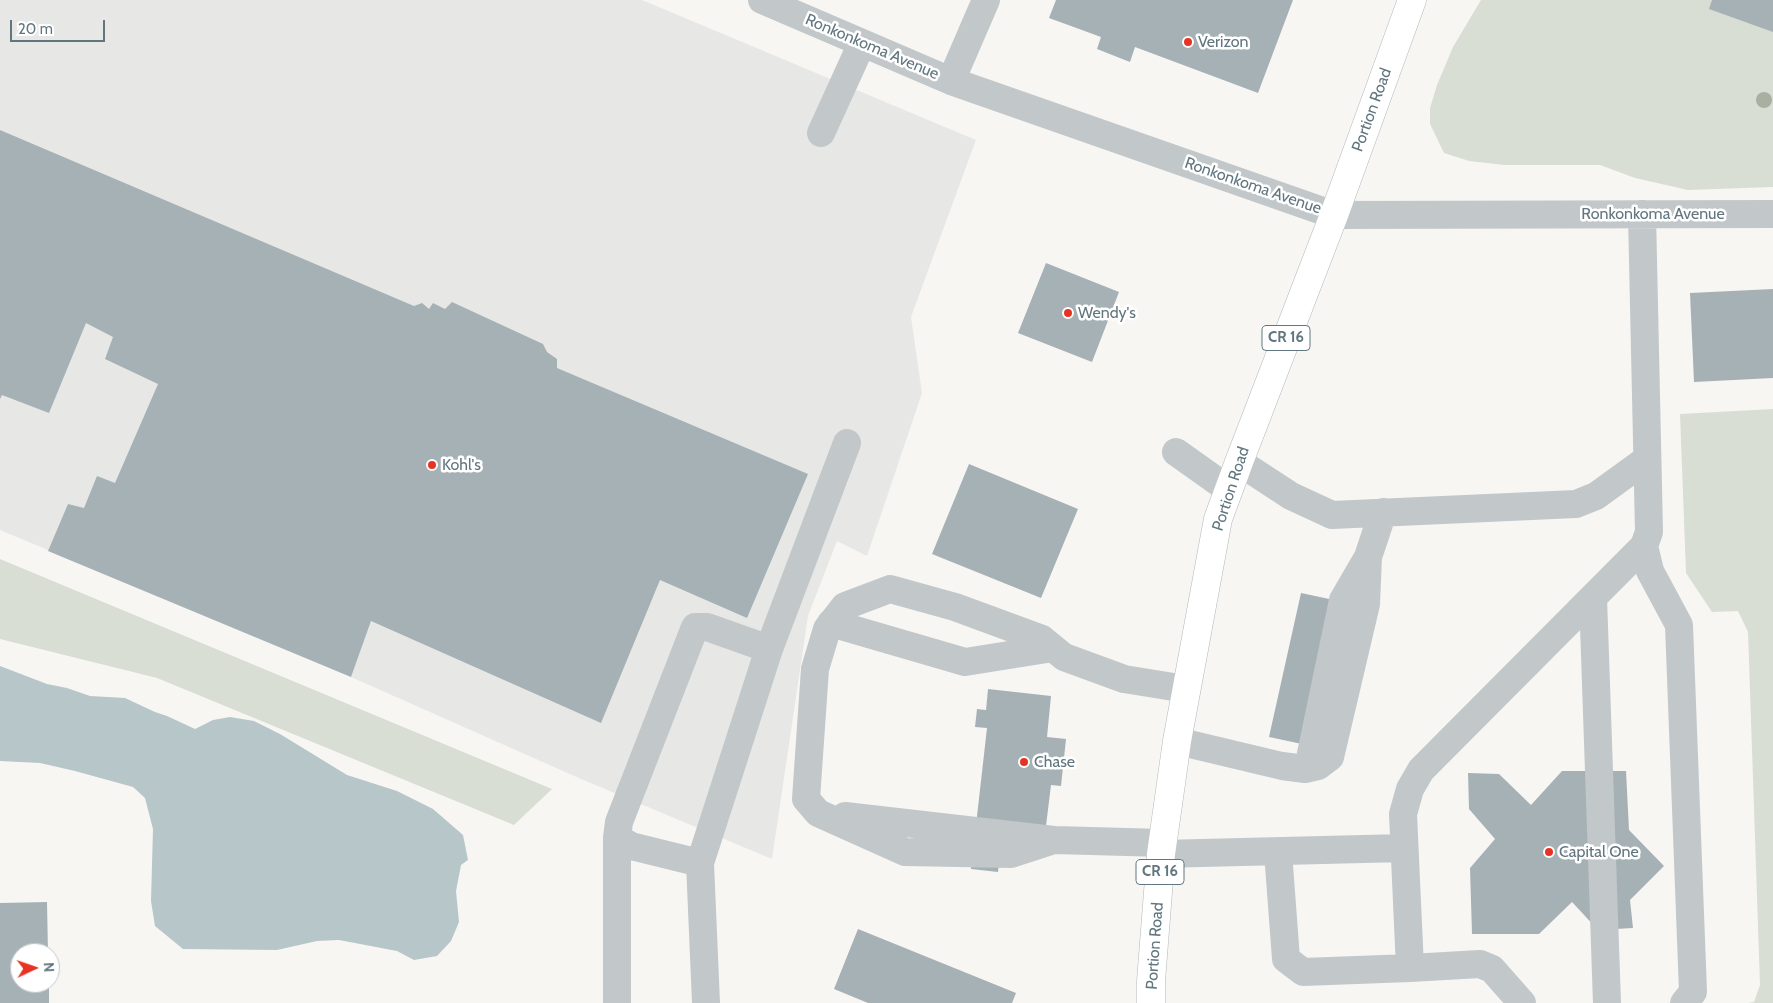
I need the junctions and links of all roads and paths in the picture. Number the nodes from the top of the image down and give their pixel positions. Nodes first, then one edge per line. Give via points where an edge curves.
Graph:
1 (762, 0) edge
2 (986, 0) edge
3 (1412, 0) edge
4 (862, 43) junction
5 (951, 81) junction
6 (821, 133) dead end
7 (1642, 214) junction
8 (1773, 214) edge
9 (1334, 215) junction
10 (847, 443) dead end
11 (1176, 452) dead end
12 (1647, 459) junction
13 (1238, 462) junction
14 (1228, 489) junction
15 (1383, 512) junction
16 (1644, 546) junction
17 (1593, 597) junction
18 (831, 623) junction
19 (1048, 644) junction
20 (769, 649) junction
21 (1186, 689) junction
22 (1177, 741) junction
23 (617, 838) junction
24 (1404, 848) junction
25 (1162, 849) junction
26 (1278, 852) junction
27 (700, 863) junction
28 (1410, 968) junction
29 (617, 1003) edge
30 (706, 1003) edge
31 (1151, 1003) edge
32 (1522, 1003) edge
33 (1607, 1003) edge
34 (1684, 1003) edge

1 - 4 street, Ronkonkoma Avenue
2 - 5 street
3 - 9 main road, Portion Road / CR 16
4 - 5 street, Ronkonkoma Avenue
4 - 6 street
5 - 9 street, Ronkonkoma Avenue
7 - 8 street, Ronkonkoma Avenue
7 - 9 street, Ronkonkoma Avenue
7 - 12 street
9 - 13 main road, Portion Road / CR 16
10 - 20 street
11 - 14 street
12 - 15 street via 1596,496 1576,504
12 - 16 street via 1649,532
13 - 14 main road, Portion Road / CR 16
13 - 15 street via 1291,496 1332,515
14 - 21 main road, Portion Road / CR 16 via 1218,519
15 - 22 street via 1368,557 1366,604 1330,757 1318,766 1308,768 1282,766
16 - 17 street
16 - 34 street via 1650,571 1680,625 1693,992
17 - 24 street via 1421,770 1410,789 1403,814
17 - 33 street
18 - 19 street via 965,662
18 - 19 street via 845,606 890,589 955,607
18 - 25 street via 815,669 806,799 818,813 905,852 1011,854 1054,840
19 - 21 street via 1064,657 1124,679
20 - 23 street via 707,627 695,627 619,822
20 - 27 street
21 - 22 main road, Portion Road / CR 16
22 - 25 main road, Portion Road / CR 16
23 - 27 street via 631,846
23 - 29 street
24 - 26 street
24 - 28 street
25 - 26 street
25 - 31 main road, Portion Road / CR 16
26 - 28 street via 1286,959 1303,972
27 - 30 street
28 - 32 street via 1480,964 1492,969

